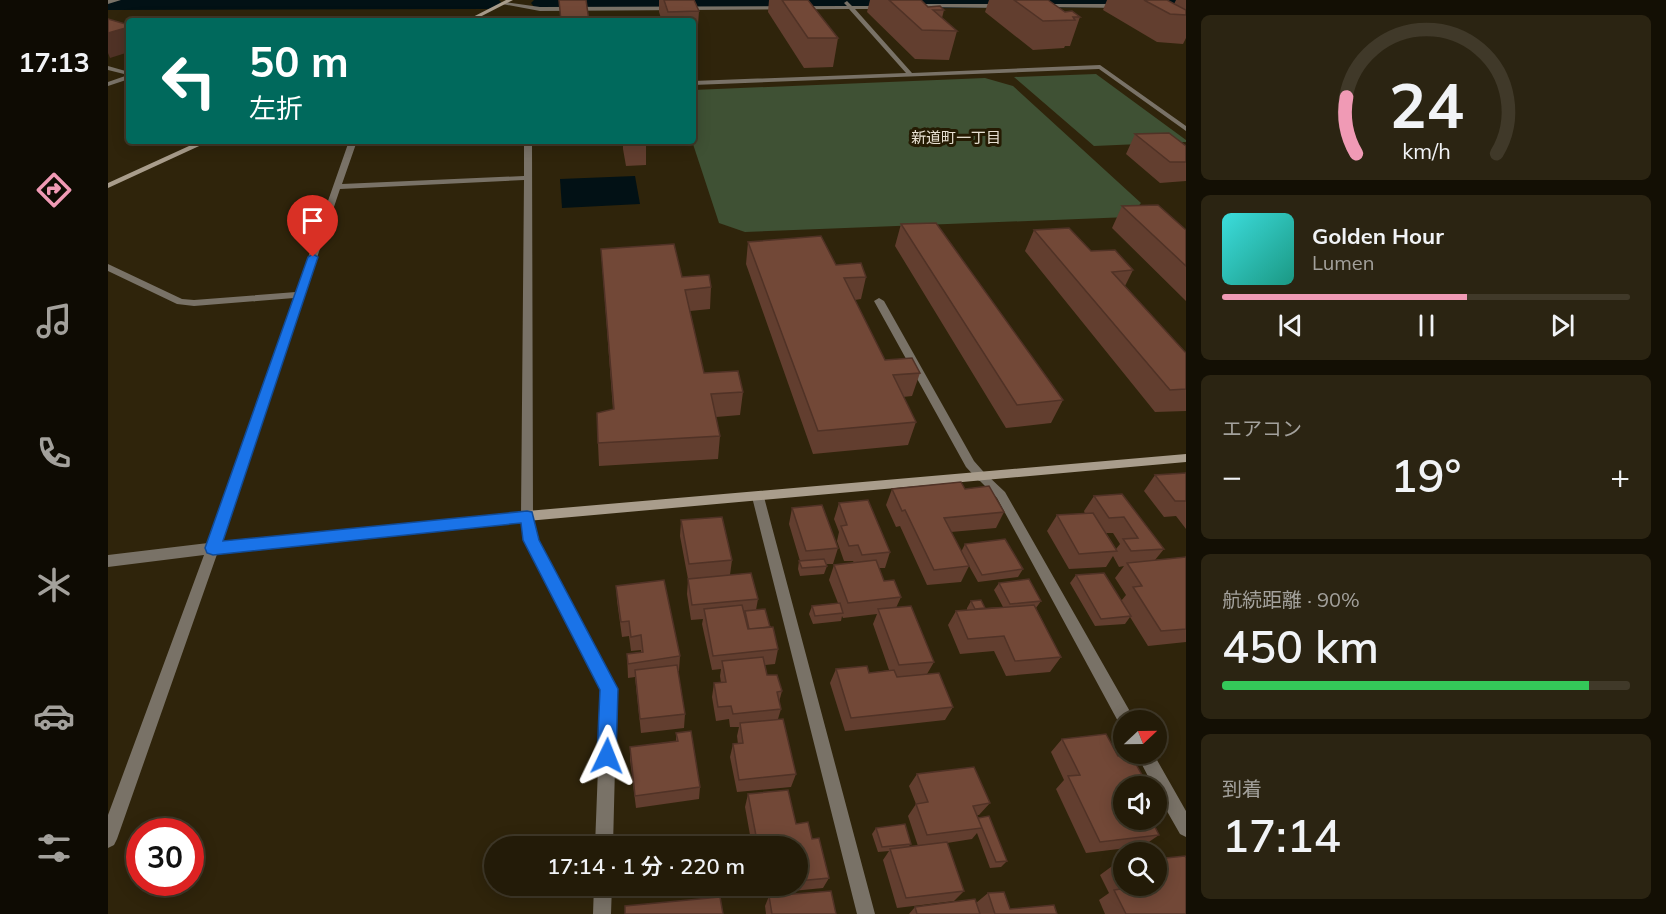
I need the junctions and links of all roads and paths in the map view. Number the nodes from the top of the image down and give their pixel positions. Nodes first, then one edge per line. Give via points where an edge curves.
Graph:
1 (507, 2) edge
2 (847, 3) edge
3 (904, 6) edge
4 (1013, 6) dead end
5 (1037, 6) edge
6 (1129, 6) dead end
7 (893, 7) edge
8 (540, 9) junction
9 (531, 14) dead end
10 (474, 18) edge
11 (108, 68) edge
12 (910, 74) junction
13 (126, 75) edge
14 (126, 77) edge
15 (696, 83) edge
16 (108, 84) edge
17 (1186, 129) edge
18 (199, 144) edge
19 (352, 144) edge
20 (528, 144) edge
21 (526, 178) junction
22 (108, 186) edge
23 (338, 187) junction
24 (108, 267) edge
25 (299, 295) junction
26 (879, 301) dead end
27 (1186, 458) edge
28 (983, 478) junction
29 (758, 496) junction
30 (527, 516) junction
31 (213, 548) junction
32 (108, 561) edge
33 (1120, 710) edge
34 (1150, 764) edge
35 (1186, 828) edge
36 (604, 836) edge
37 (108, 839) edge
38 (603, 896) edge
39 (602, 914) edge
40 (866, 914) edge

1 - 8 street
1 - 10 street
2 - 7 street
2 - 8 street
2 - 12 street
3 - 4 street
5 - 6 street
8 - 9 street
11 - 13 street
12 - 15 street
12 - 17 street via 1100,67
14 - 16 street
18 - 22 street
19 - 23 street
20 - 21 street
21 - 23 street
21 - 30 street
23 - 25 street
24 - 25 street via 180,302
25 - 31 street
26 - 28 street via 970,464
27 - 28 street
28 - 29 street
28 - 33 street via 1001,495
29 - 30 street
29 - 40 street
30 - 31 street
30 - 36 street via 531,540 609,689
31 - 32 street
31 - 37 street
34 - 35 street
38 - 39 street

